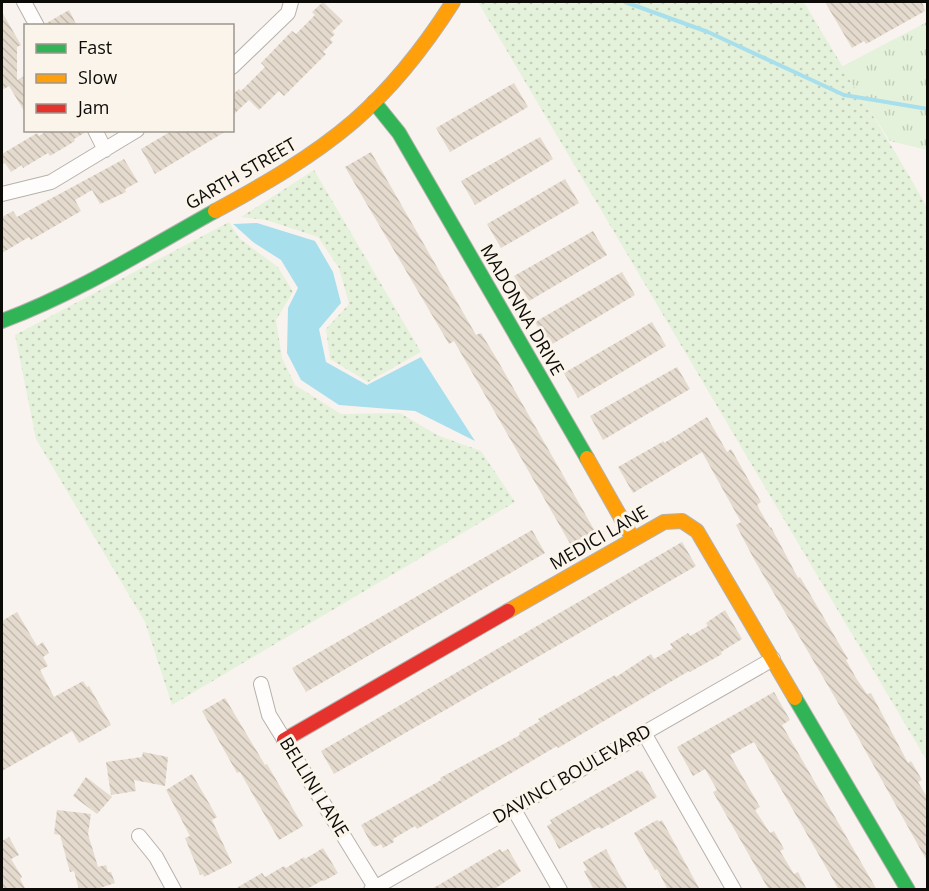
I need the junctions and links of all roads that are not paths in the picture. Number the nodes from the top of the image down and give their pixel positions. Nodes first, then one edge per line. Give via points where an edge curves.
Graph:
1 (24, 2) edge
2 (291, 2) edge
3 (453, 2) edge
4 (36, 24) edge
5 (234, 65) edge
6 (374, 102) junction
7 (95, 132) edge
8 (134, 132) edge
9 (105, 150) junction
10 (2, 194) edge
11 (2, 321) edge
12 (633, 539) junction
13 (773, 659) junction
14 (261, 684) dead end
15 (644, 733) junction
16 (284, 740) junction
17 (513, 808) junction
18 (139, 836) dead end
19 (373, 888) edge
20 (174, 890) edge
21 (560, 890) edge
22 (734, 890) edge
23 (908, 890) edge

1 - 4 street
2 - 5 street via 288,13
3 - 6 street, GARTH STREET via 431,37
6 - 11 street, GARTH STREET via 314,153 279,174 64,295
6 - 12 street, MADONNA DRIVE via 399,133
7 - 9 street
8 - 9 street
9 - 10 street via 51,182
12 - 13 street, MEDICI LANE via 664,522 690,524
12 - 16 street, MEDICI LANE
13 - 15 street, DAVINCI BOULEVARD
13 - 23 street, MEDICI LANE
14 - 16 street, BELLINI LANE via 269,714
15 - 17 street, DAVINCI BOULEVARD
15 - 22 street
16 - 19 street, BELLINI LANE
17 - 19 street, DAVINCI BOULEVARD
17 - 21 street
18 - 20 street

